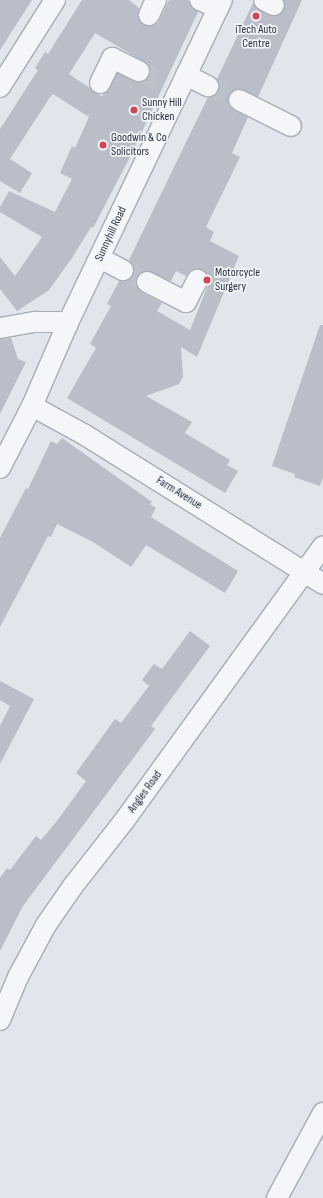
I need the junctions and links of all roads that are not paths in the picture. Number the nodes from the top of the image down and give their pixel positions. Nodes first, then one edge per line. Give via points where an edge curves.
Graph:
1 (55, 0) edge
2 (200, 0) edge
3 (220, 4) edge
4 (139, 71) tunnel mouth
5 (100, 83) dead end
6 (177, 83) junction
7 (208, 86) tunnel mouth
8 (0, 87) edge
9 (238, 100) tunnel mouth
10 (291, 126) dead end
11 (100, 258) junction
12 (123, 270) tunnel mouth
13 (197, 280) dead end
14 (147, 282) tunnel mouth
15 (68, 324) junction
16 (0, 328) edge
17 (32, 406) junction
18 (0, 468) edge
19 (323, 546) edge
20 (306, 572) junction
21 (323, 584) edge
22 (0, 1020) edge
23 (323, 1113) edge
24 (277, 1198) edge

1 - 8 street
2 - 3 street
3 - 6 street, Sunnyhill Road
4 - 5 street via 112,58
6 - 7 street
6 - 11 street, Sunnyhill Road
9 - 10 street
11 - 12 street
11 - 15 street, Sunnyhill Road
13 - 14 street via 186,302
15 - 16 street via 35,322
15 - 17 street, Sunnyhill Road
17 - 18 street, Sunnyhill Road
17 - 20 street, Farm Avenue via 85,435
19 - 20 street, Angles Road
20 - 21 street, Farm Avenue
20 - 22 street, Angles Road via 46,925 18,977
23 - 24 street

